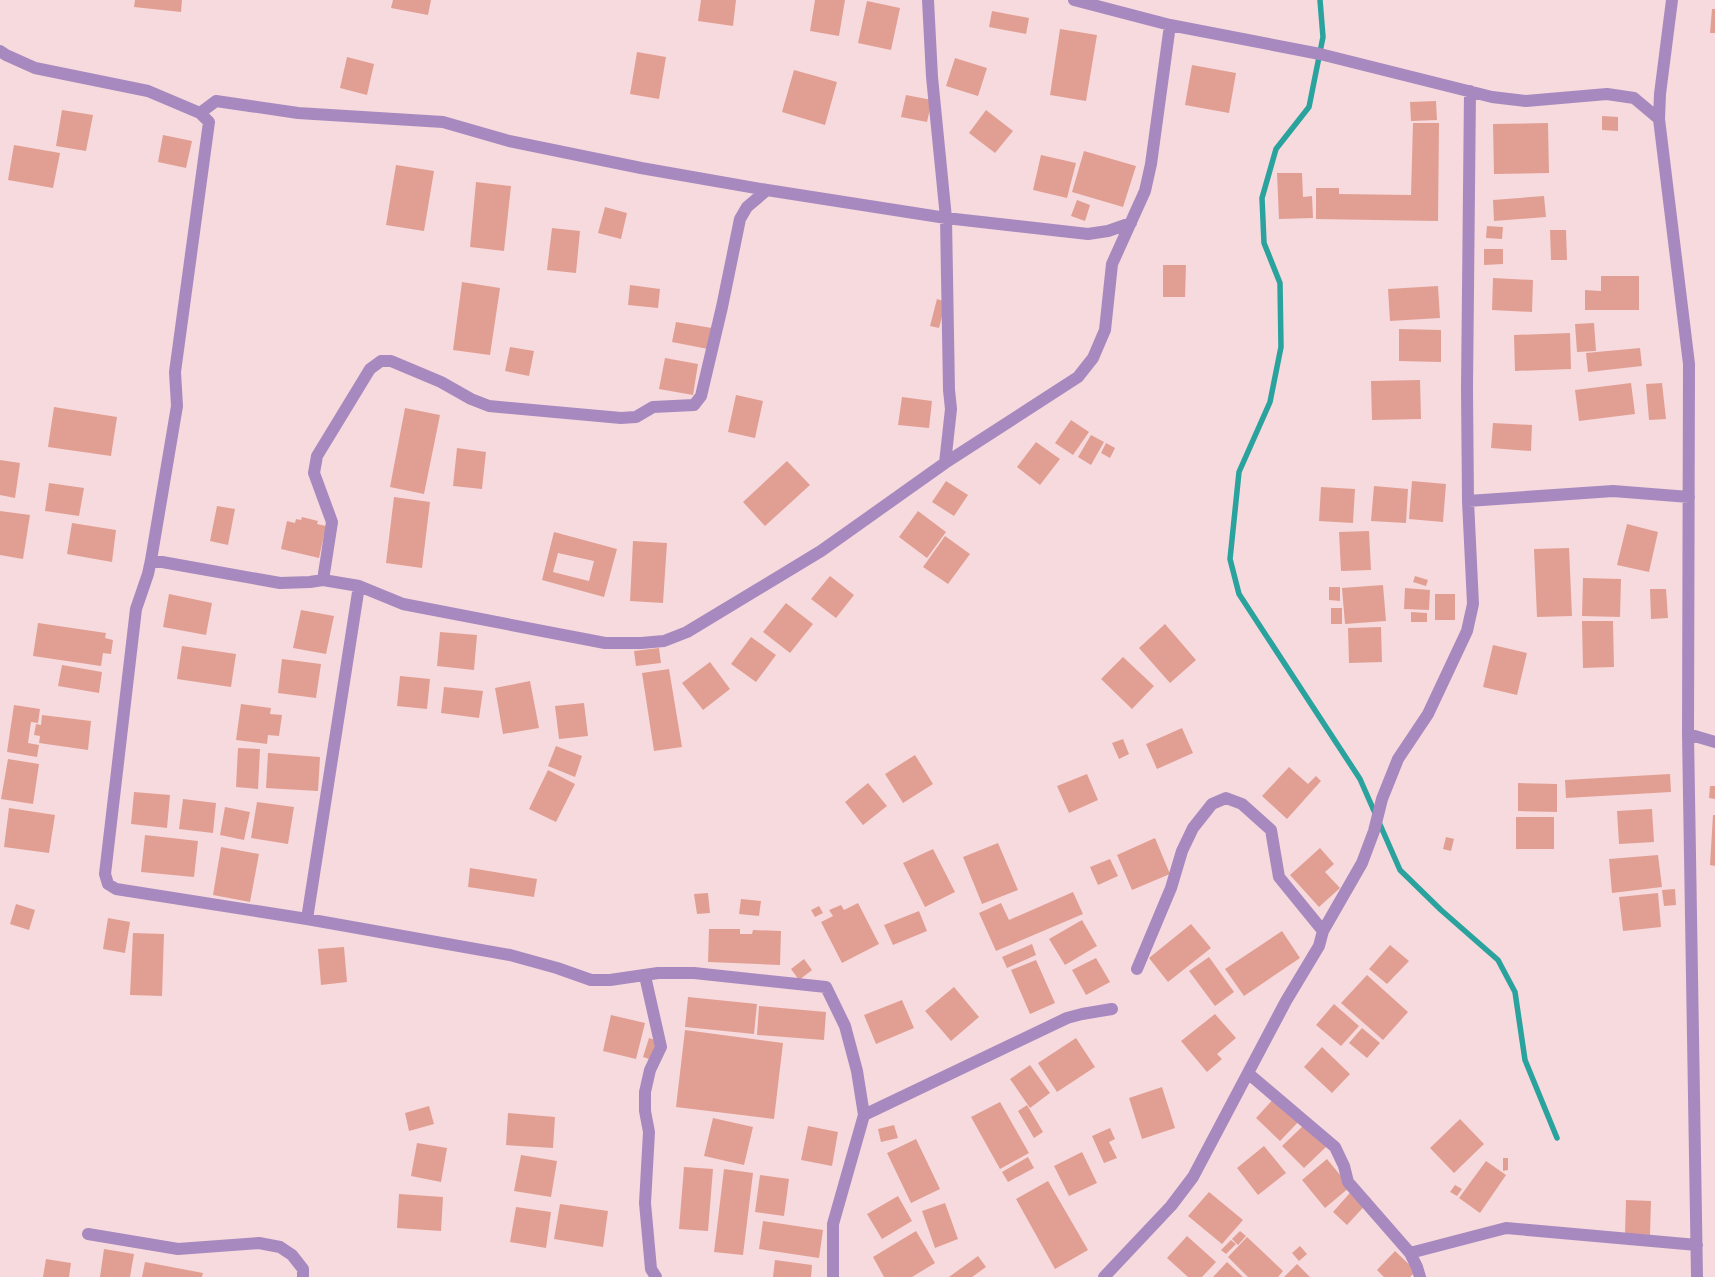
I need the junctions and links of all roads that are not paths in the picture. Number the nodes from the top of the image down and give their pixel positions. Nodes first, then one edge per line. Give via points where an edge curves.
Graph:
1 (928, 0) edge
2 (1074, 0) edge
3 (1672, 0) edge
4 (1170, 24) junction
5 (0, 51) edge
6 (1470, 92) junction
7 (200, 113) junction
8 (1659, 119) junction
9 (767, 190) junction
10 (946, 218) junction
11 (1131, 223) junction
12 (944, 463) junction
13 (1689, 498) junction
14 (1468, 501) junction
15 (151, 560) junction
16 (323, 580) junction
17 (359, 586) junction
18 (1688, 734) junction
19 (1715, 742) edge
20 (307, 919) junction
21 (1323, 931) junction
22 (1137, 969) dead end
23 (645, 976) junction
24 (1112, 1009) dead end
25 (1249, 1074) junction
26 (864, 1116) junction
27 (88, 1234) dead end
28 (1697, 1245) junction
29 (1410, 1254) junction
30 (303, 1277) edge
31 (656, 1277) edge
32 (834, 1277) edge
33 (1104, 1277) edge
34 (1420, 1277) edge
35 (1697, 1277) edge

1 - 10 street
2 - 4 street
3 - 8 street
4 - 6 street via 1320,54
4 - 11 street via 1151,164 1145,191
5 - 7 street via 35,68 148,91
6 - 8 street via 1526,101 1607,94 1634,98
6 - 14 street
7 - 9 street via 216,101 298,113 443,122 509,141
7 - 15 street via 209,122 208,132 175,372 177,406
8 - 13 street via 1689,364
9 - 10 street
9 - 16 street via 747,207 740,219 701,396 694,405 654,407 636,417 621,418 511,410 471,400 442,382 391,361 381,361 370,369 317,456 314,473 332,522
10 - 11 street via 1088,234
10 - 12 street via 951,409
11 - 12 street via 1112,264 1105,330 1093,358 1078,376
12 - 17 street via 821,552 687,632 664,641 605,642 403,604
13 - 14 street via 1614,491
13 - 18 street
14 - 21 street via 1473,604 1467,631 1428,714 1398,758 1362,863
15 - 16 street via 280,583
15 - 20 street via 136,609 105,874 108,884 116,889
16 - 17 street
17 - 20 street
18 - 19 street
18 - 28 street
20 - 23 street via 510,955 591,980
21 - 22 street via 1279,876 1272,830 1242,804 1226,798 1212,804 1193,828 1182,850 1172,888
21 - 25 street via 1319,946 1286,1001
23 - 26 street via 694,974 826,987 845,1026
23 - 31 street via 661,1047 650,1070 645,1092 649,1132 646,1203 651,1269
24 - 26 street via 1067,1018
25 - 29 street via 1335,1147 1348,1182
25 - 33 street via 1193,1177 1171,1206
26 - 32 street via 833,1224
27 - 30 street via 178,1249 259,1243 280,1247 292,1255 303,1269
28 - 29 street via 1506,1228
28 - 35 street
29 - 34 street

